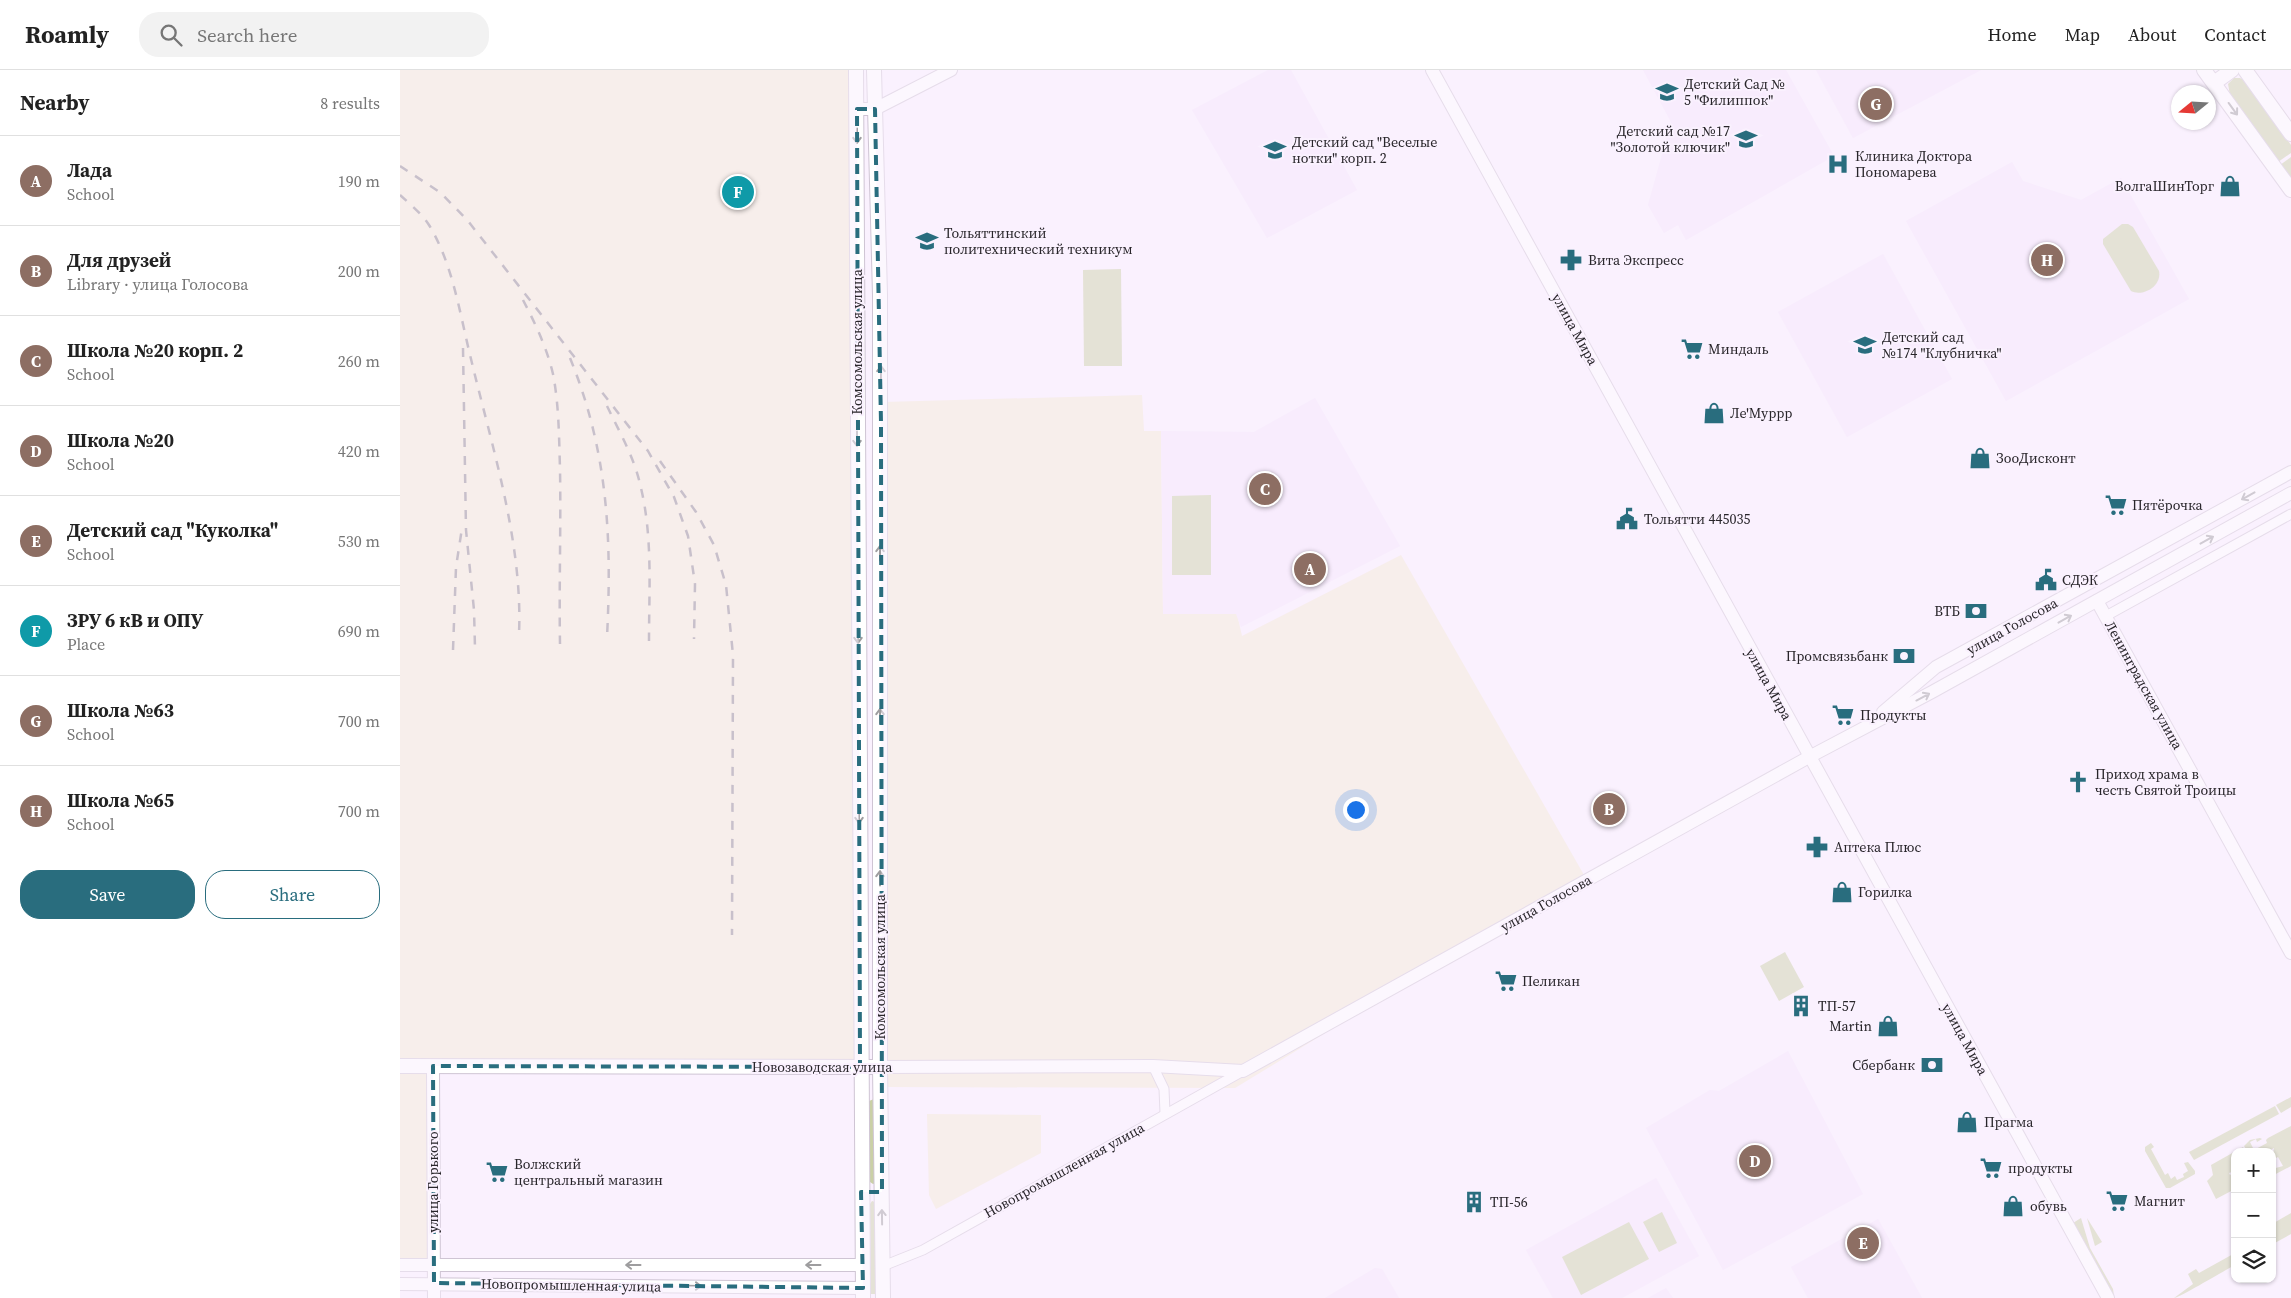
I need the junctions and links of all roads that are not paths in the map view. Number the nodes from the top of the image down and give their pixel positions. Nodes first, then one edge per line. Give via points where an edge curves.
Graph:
1 (856, 70) edge
2 (874, 70) edge
3 (951, 70) edge
4 (1432, 70) edge
5 (2204, 70) edge
6 (2232, 70) edge
7 (2245, 70) edge
8 (2214, 83) junction
9 (857, 108) junction
10 (875, 109) junction
11 (2291, 134) edge
12 (2291, 190) edge
13 (2291, 472) edge
14 (2291, 493) edge
15 (2291, 514) edge
16 (2169, 539) junction
17 (2178, 557) junction
18 (2098, 601) junction
19 (858, 614) junction
20 (880, 614) junction
21 (2106, 616) junction
22 (1936, 668) junction
23 (1945, 685) junction
24 (1849, 736) junction
25 (1809, 757) junction
26 (859, 787) junction
27 (880, 787) junction
28 (2291, 953) edge
29 (400, 1066) edge
30 (432, 1066) junction
31 (1153, 1066) junction
32 (860, 1067) junction
33 (880, 1067) junction
34 (1243, 1071) junction
35 (1165, 1113) junction
36 (861, 1192) junction
37 (882, 1192) junction
38 (434, 1265) junction
39 (862, 1265) junction
40 (400, 1266) edge
41 (883, 1266) junction
42 (434, 1283) junction
43 (400, 1284) edge
44 (863, 1293) edge
45 (434, 1298) edge
46 (883, 1298) edge
47 (2108, 1298) edge

1 - 9 main road, Комсомольская улица
2 - 10 main road, Комсомольская улица
3 - 10 main road
4 - 25 main road, улица Мира
5 - 8 main road
6 - 8 main road
7 - 11 main road
8 -> 12 main road
9 - 10 main road
9 -> 19 main road, Комсомольская улица
20 -> 10 main road, Комсомольская улица via 880,296
13 -> 16 main road, улица Голосова
17 -> 14 main road, улица Голосова
15 - 21 street
16 - 17 main road via 2178,541
16 - 22 main road, улица Голосова
17 - 18 main road, улица Голосова
18 - 21 main road, Ленинградская улица
23 -> 18 main road, улица Голосова
19 - 20 main road
19 -> 26 main road, Комсомольская улица
27 -> 20 main road, Комсомольская улица
21 - 28 main road, Ленинградская улица
22 - 23 main road via 1935,676
22 - 24 main road, улица Голосова
24 -> 23 main road, улица Голосова
24 - 25 main road, улица Голосова
25 - 34 main road, улица Голосова
25 - 47 main road, улица Мира
26 - 27 main road
26 -> 32 main road, Комсомольская улица
33 -> 27 main road, Комсомольская улица
29 - 30 main road, Новозаводская улица
30 - 32 main road, Новозаводская улица
30 - 38 main road, улица Горького
31 - 33 main road, Новозаводская улица
31 - 34 main road, Новозаводская улица
31 - 35 street via 1164,1089
32 - 33 main road, Новозаводская улица
32 - 36 main road, Комсомольская улица
33 - 37 main road, Комсомольская улица
34 - 35 street, Новопромышленная улица
35 - 41 street, Новопромышленная улица via 923,1250
36 - 37 main road
36 - 39 main road, Комсомольская улица
41 -> 37 main road, Комсомольская улица
39 -> 38 main road, Новопромышленная улица
38 - 40 main road, Новопромышленная улица
38 - 42 main road, улица Горького
39 - 44 main road, Комсомольская улица
41 - 46 main road, Комсомольская улица
42 - 43 main road, Новопромышленная улица
42 -> 44 main road, Новопромышленная улица
42 - 45 main road, улица Горького

